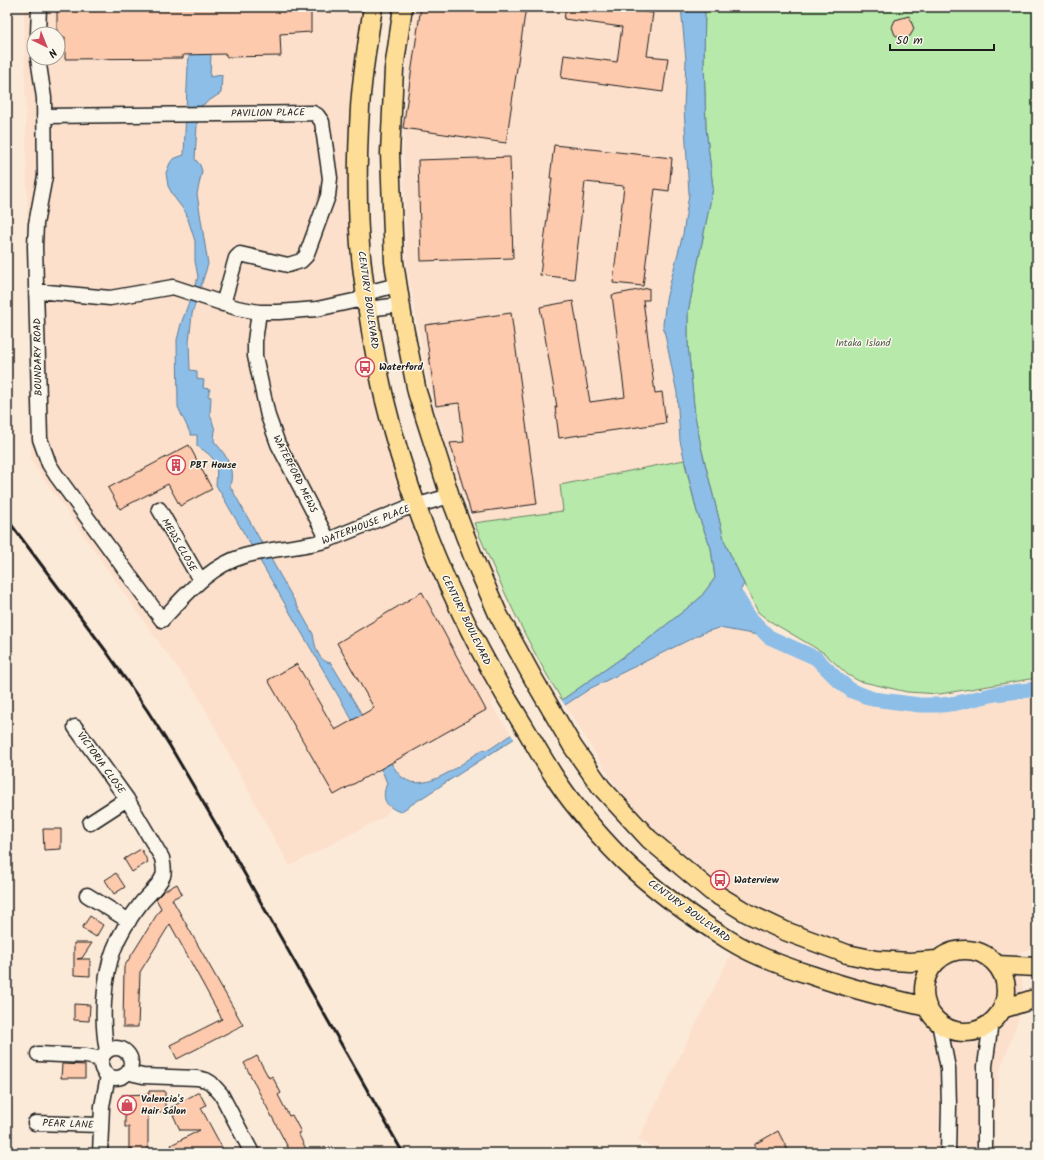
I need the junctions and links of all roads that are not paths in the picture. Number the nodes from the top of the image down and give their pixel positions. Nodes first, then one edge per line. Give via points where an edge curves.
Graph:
1 (39, 7) edge
2 (373, 7) edge
3 (403, 7) edge
4 (38, 26) edge
5 (39, 66) edge
6 (44, 116) junction
7 (397, 285) junction
8 (37, 291) junction
9 (364, 301) junction
10 (223, 304) junction
11 (400, 305) junction
12 (259, 312) junction
13 (450, 496) junction
14 (416, 506) junction
15 (159, 509) dead end
16 (328, 540) junction
17 (200, 580) junction
18 (162, 620) joint
19 (75, 727) dead end
20 (127, 799) junction
21 (90, 823) dead end
22 (87, 895) dead end
23 (129, 921) junction
24 (937, 960) junction
25 (997, 965) junction
26 (1037, 967) edge
27 (1037, 998) edge
28 (927, 1007) junction
29 (996, 1016) junction
30 (939, 1023) junction
31 (38, 1054) dead end
32 (104, 1055) junction
33 (128, 1071) junction
34 (108, 1076) junction
35 (35, 1123) dead end
36 (100, 1125) junction
37 (100, 1153) edge
38 (252, 1153) edge
39 (948, 1153) edge
40 (985, 1153) edge

1 - 4 street
2 - 9 main road, CENTURY BOULEVARD via 360,105 357,188
3 - 7 main road via 394,69 390,153
5 - 6 street, BOUNDARY ROAD
6 - 8 street, BOUNDARY ROAD via 45,176 36,224
6 - 10 street, PAVILION PLACE via 313,112 317,115 322,122 330,178 328,196 306,256 301,261 288,265 240,254 236,258
7 - 9 street
7 - 11 main road
8 - 10 street via 110,298 167,287 179,288
8 - 18 street, BOUNDARY ROAD via 40,439 44,452 56,475
9 - 11 street
9 - 12 street via 317,309
9 - 14 main road, CENTURY BOULEVARD via 385,399
10 - 12 street
11 - 13 main road via 417,392
12 - 16 street, WATERFORD MEWS via 255,356 272,428
13 - 14 street, WATERHOUSE PLACE
13 - 24 main road via 498,614 573,747 601,787 649,839 712,891 747,913 785,931 846,954 876,960
14 - 16 street, WATERHOUSE PLACE
14 - 28 main road, CENTURY BOULEVARD via 443,573 504,696 575,806 624,861 670,900 732,942 771,962 866,993
15 - 17 street, MEWS CLOSE
16 - 17 street, WATERHOUSE PLACE via 251,554 230,561
17 - 18 street, WATERHOUSE PLACE
19 - 20 street, VICTORIA CLOSE
20 - 21 street, VICTORIA CLOSE
20 - 23 street, VICTORIA CLOSE via 164,865 160,883 140,904
22 - 23 street
23 - 32 street via 114,948 107,972
24 - 25 main road via 951,952 968,950 985,955
24 - 28 main road via 928,972 925,982
25 - 26 main road
25 - 29 main road via 1006,986 1005,1000
27 - 29 main road
28 - 30 main road
29 - 30 main road via 980,1029 966,1032 951,1030
29 - 40 street via 985,1066
30 - 39 street via 948,1068
31 - 32 street
32 - 33 street via 113,1048 126,1052 130,1061
32 - 34 street via 102,1068
33 - 34 street via 119,1078
33 - 38 street via 143,1076 197,1078 211,1083 221,1094
34 - 36 street
35 - 36 street, PEAR LANE
36 - 37 street

